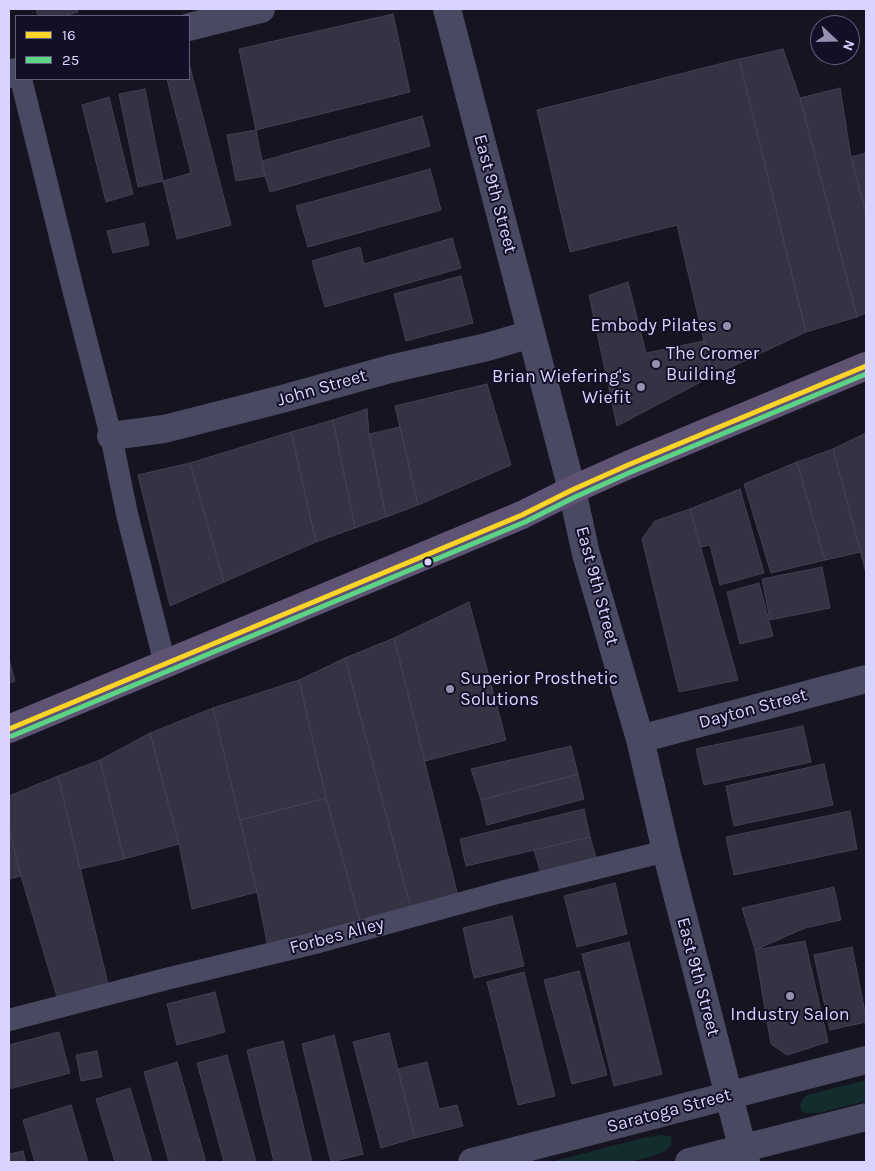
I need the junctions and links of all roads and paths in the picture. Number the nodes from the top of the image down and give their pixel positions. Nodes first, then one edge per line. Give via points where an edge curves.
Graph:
1 (260, 9) edge
2 (447, 9) edge
3 (190, 27) edge
4 (21, 80) edge
5 (531, 334) junction
6 (866, 366) edge
7 (111, 436) junction
8 (572, 490) junction
9 (165, 664) junction
10 (866, 679) edge
11 (9, 729) edge
12 (640, 739) junction
13 (666, 851) junction
14 (9, 1020) edge
15 (866, 1060) edge
16 (729, 1095) junction
17 (866, 1117) edge
18 (745, 1155) edge
19 (472, 1162) edge
20 (689, 1162) edge

1 - 3 street
2 - 5 street, East 9th Street
4 - 7 lane
5 - 7 street, John Street via 164,429
5 - 8 street, East 9th Street
6 - 8 main road
7 - 9 lane
8 - 9 main road via 522,515
8 - 12 street, East 9th Street via 586,554
9 - 11 main road
10 - 12 street, Dayton Street
12 - 13 street, East 9th Street
13 - 14 lane, Forbes Alley
13 - 16 street, East 9th Street
15 - 16 street, Saratoga Street
16 - 18 street, East 9th Street
16 - 19 street, Saratoga Street
17 - 18 street
18 - 20 street

